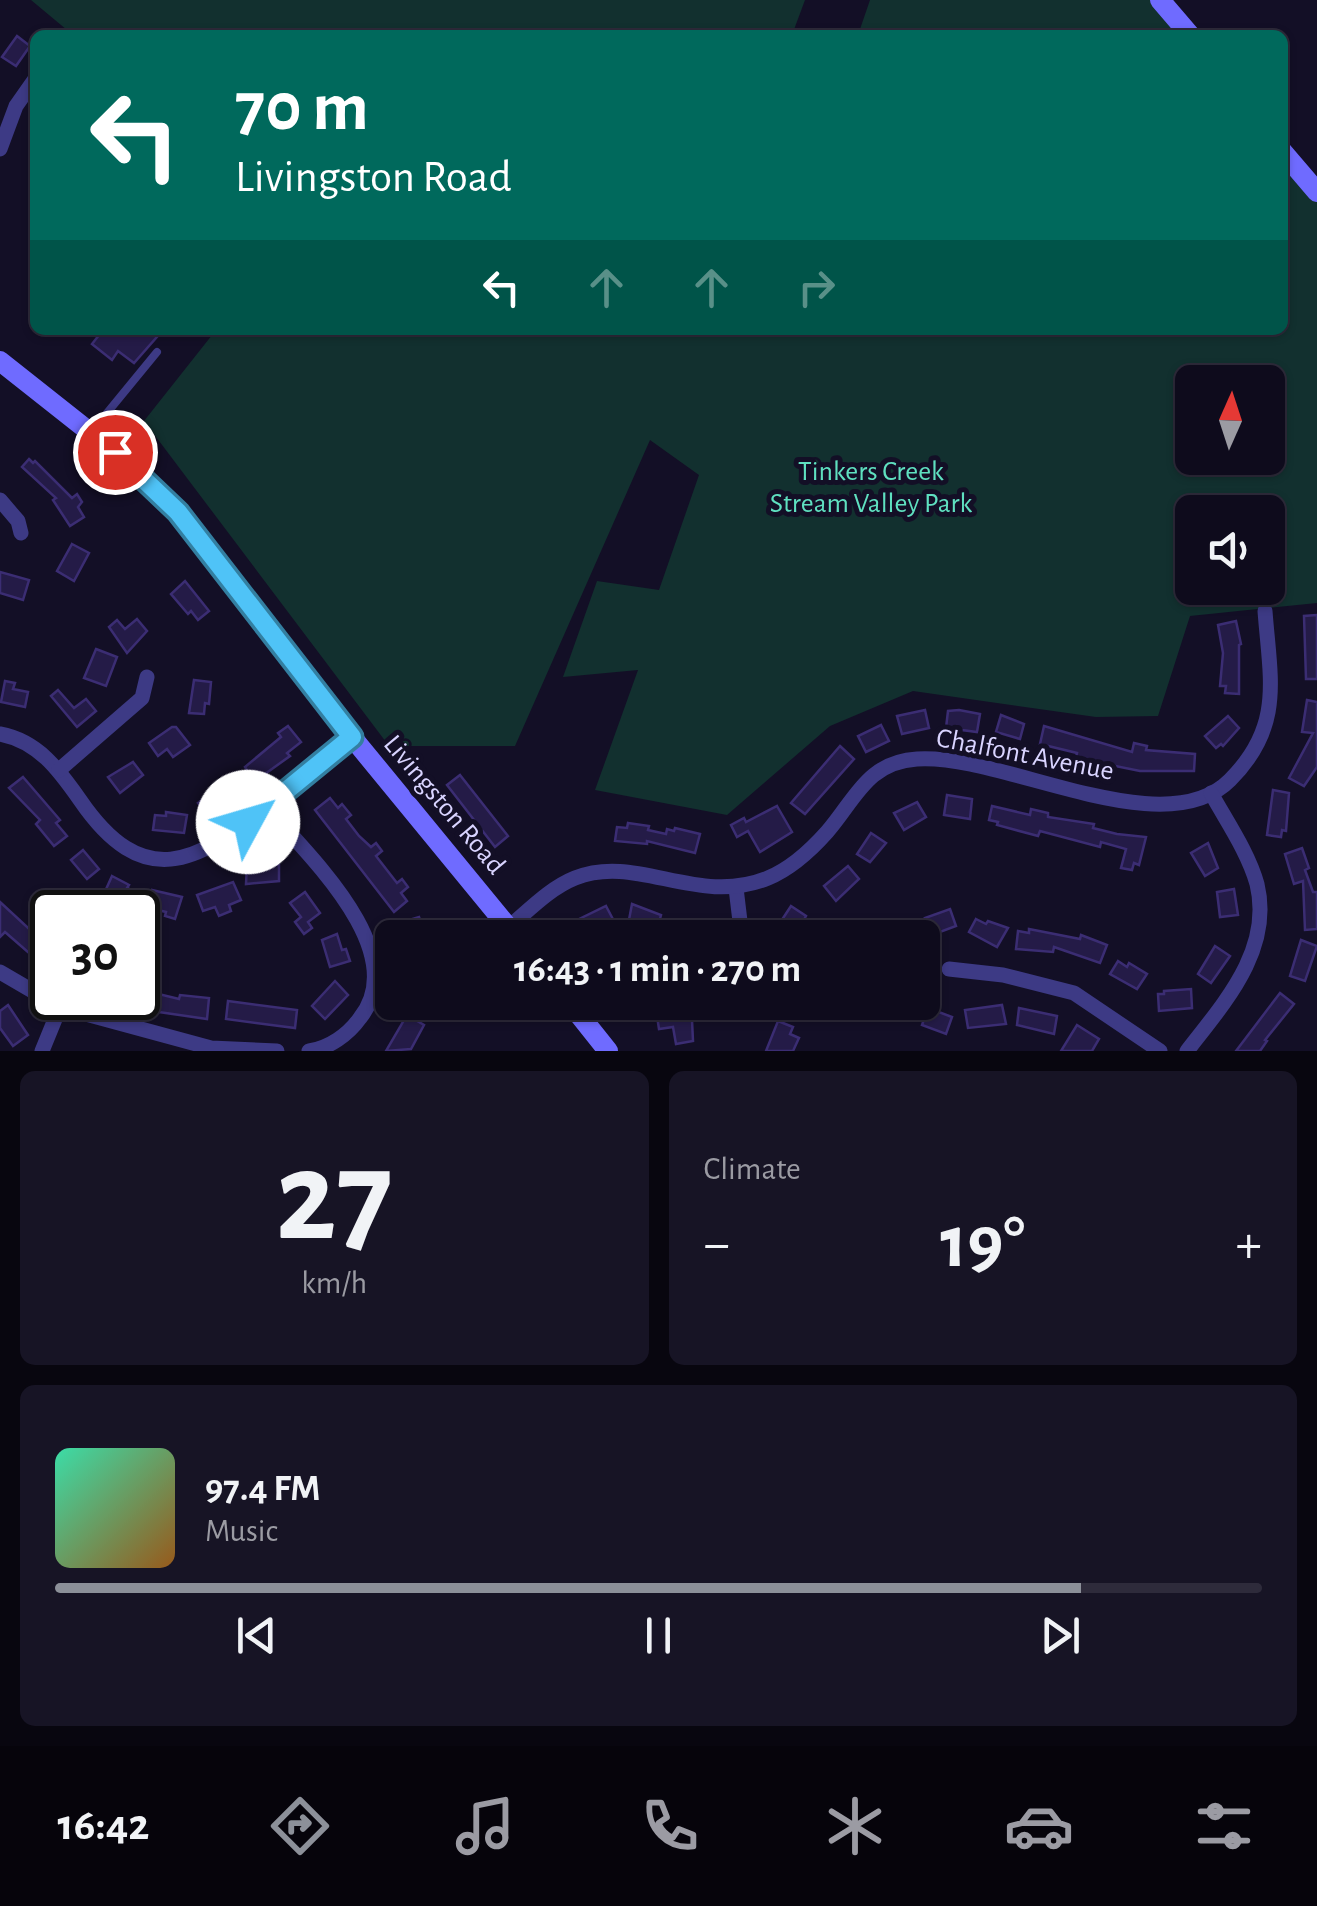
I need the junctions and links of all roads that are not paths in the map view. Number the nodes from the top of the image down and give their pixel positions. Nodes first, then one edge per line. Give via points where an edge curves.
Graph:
1 (1160, 0) edge
2 (1186, 30) edge
3 (30, 84) edge
4 (8, 103) edge
5 (0, 149) edge
6 (1288, 157) edge
7 (1317, 192) edge
8 (157, 352) dead end
9 (0, 360) edge
10 (91, 432) junction
11 (0, 500) edge
12 (21, 533) dead end
13 (1265, 610) dead end
14 (147, 678) dead end
15 (0, 734) edge
16 (352, 737) junction
17 (59, 770) junction
18 (1211, 793) junction
19 (266, 807) junction
20 (736, 888) junction
21 (503, 920) edge
22 (525, 920) edge
23 (740, 920) edge
24 (949, 969) dead end
25 (0, 972) edge
26 (30, 989) edge
27 (54, 1020) edge
28 (109, 1020) edge
29 (583, 1020) edge
30 (211, 1049) edge
31 (42, 1051) edge
32 (277, 1051) edge
33 (309, 1051) edge
34 (608, 1051) edge
35 (1160, 1051) edge
36 (1188, 1051) edge

1 - 2 main road
3 - 4 street
4 - 5 street
6 - 7 main road
8 - 10 lane
9 - 10 main road, Livingston Road
10 - 16 main road, Livingston Road via 178,512
11 - 12 street
13 - 18 street, Chalfont Avenue via 1267,724 1238,772
14 - 17 street via 142,698
15 - 17 street via 32,747
16 - 19 street
16 - 21 main road, Livingston Road
17 - 19 street via 107,834 149,857 209,849
18 - 20 street, Chalfont Avenue via 1170,806 1140,803 971,765 904,760 878,771 789,866
18 - 36 street via 1241,845 1260,901 1242,979
19 - 33 street via 342,898 373,954 373,992 363,1016 334,1042
20 - 22 street, Chalfont Avenue via 594,872 558,886
20 - 23 street
24 - 35 street via 1041,982 1074,994
25 - 26 street
27 - 31 street
28 - 30 street
29 - 34 main road
30 - 32 street

